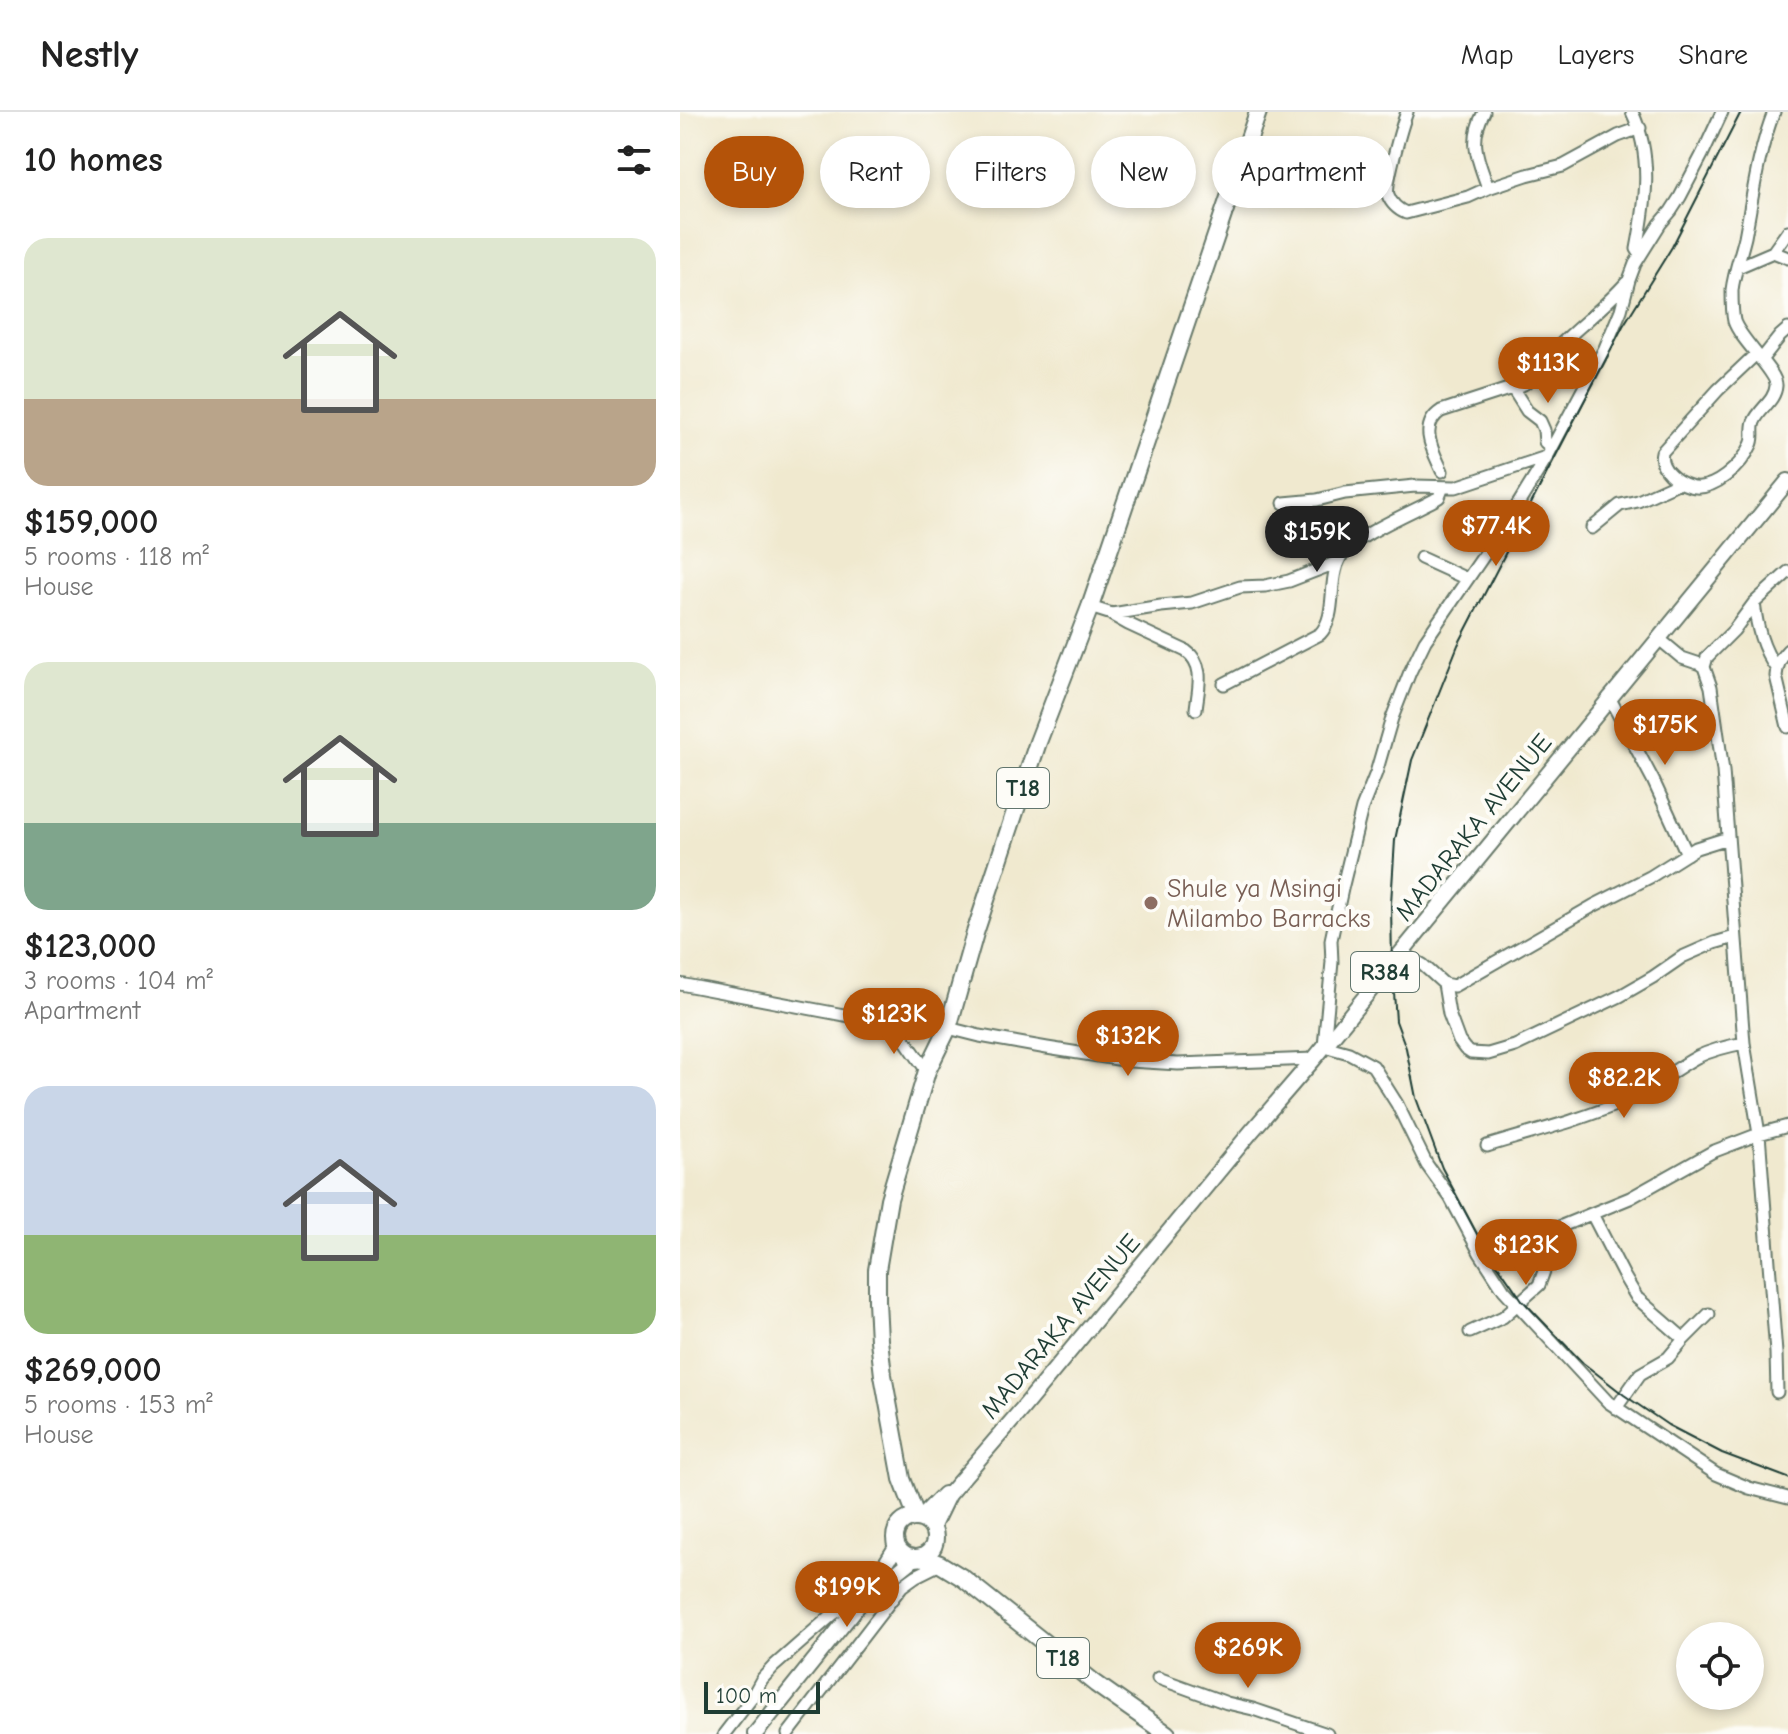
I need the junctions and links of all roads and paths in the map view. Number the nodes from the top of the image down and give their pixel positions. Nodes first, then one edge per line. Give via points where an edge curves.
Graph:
1 (1258, 112) edge
2 (1407, 112) edge
3 (1484, 112) edge
4 (1632, 112) edge
5 (1722, 112) edge
6 (1774, 112) edge
7 (1640, 128) junction
8 (1488, 188) junction
9 (1788, 231) edge
10 (1773, 252) junction
11 (1640, 254) junction
12 (1788, 258) edge
13 (1738, 267) junction
14 (1629, 280) junction
15 (1788, 329) edge
16 (1759, 357) junction
17 (1513, 389) junction
18 (1549, 452) junction
19 (1442, 471) dead end
20 (1788, 481) edge
21 (1680, 482) junction
22 (1443, 487) junction
23 (1284, 503) dead end
24 (1592, 528) dead end
25 (1421, 558) dead end
26 (1338, 562) junction
27 (1788, 572) edge
28 (1467, 579) junction
29 (1754, 603) junction
30 (1090, 607) junction
31 (1112, 614) junction
32 (1658, 638) junction
33 (1788, 650) edge
34 (1704, 667) junction
35 (1776, 668) junction
36 (1224, 684) dead end
37 (1609, 697) junction
38 (1196, 709) dead end
39 (1788, 727) edge
40 (1728, 838) junction
41 (1687, 854) junction
42 (1735, 937) junction
43 (1402, 953) junction
44 (680, 984) edge
45 (1444, 984) junction
46 (891, 1020) junction
47 (948, 1028) junction
48 (1744, 1043) junction
49 (1324, 1046) junction
50 (1314, 1059) junction
51 (927, 1071) junction
52 (1788, 1126) edge
53 (1759, 1134) junction
54 (1487, 1146) dead end
55 (1592, 1214) junction
56 (1518, 1304) junction
57 (1709, 1314) dead end
58 (1470, 1332) dead end
59 (1684, 1339) junction
60 (1777, 1392) dead end
61 (1616, 1408) junction
62 (902, 1479) junction
63 (1788, 1498) edge
64 (925, 1524) junction
65 (897, 1528) junction
66 (896, 1547) junction
67 (918, 1558) junction
68 (940, 1564) junction
69 (963, 1578) junction
70 (867, 1594) junction
71 (1158, 1678) dead end
72 (724, 1734) edge
73 (755, 1734) edge
74 (788, 1734) edge
75 (1167, 1734) edge
76 (1327, 1734) edge

1 - 30 highway, T18
2 - 8 street via 1387,187 1399,210 1425,209
3 - 8 street via 1475,149
4 - 7 street
5 - 11 street via 1680,197
6 - 13 street
7 - 8 street via 1563,166
7 - 11 street via 1647,166
9 - 10 street
10 - 12 street
10 - 13 street
11 - 14 street
13 - 16 street via 1732,289 1734,319
14 - 17 street via 1531,379
14 - 18 street via 1605,348
15 - 16 street
16 - 21 street via 1718,390 1662,452 1662,465
16 - 21 street via 1777,389 1753,424 1753,444 1734,468 1708,487
17 - 18 street via 1540,421
17 - 19 street via 1433,417 1428,432
18 - 22 street via 1465,485
18 - 28 street
20 - 32 main road, MADARAKA AVENUE / R384
21 - 24 street via 1620,505
22 - 23 street
22 - 26 street via 1439,497 1346,548
25 - 28 street
26 - 31 street via 1277,584
26 - 36 street via 1327,627
27 - 29 street
28 - 49 street via 1415,661 1362,808 1331,940
29 - 34 street
29 - 35 street via 1760,636
30 - 31 street
30 - 47 highway, T18 via 1038,742
31 - 38 street via 1193,656 1200,676
32 - 34 street via 1682,658
32 - 37 main road, MADARAKA AVENUE / R384
33 - 35 street
34 - 40 street via 1717,724
35 - 39 street
37 - 41 street
37 - 43 main road, MADARAKA AVENUE / R384
40 - 41 street
40 - 42 street
41 - 45 street via 1454,986
42 - 45 street via 1682,957 1588,1012 1488,1054 1471,1053 1459,1041
42 - 48 street
43 - 45 street
43 - 49 main road, MADARAKA AVENUE / R384
44 - 46 street
46 - 47 street
46 - 51 street
47 - 50 street via 1130,1061
47 - 51 highway, T18
48 - 53 street
48 - 54 street via 1696,1058 1623,1102
49 - 50 main road, MADARAKA AVENUE / R384
49 - 56 street via 1373,1066 1480,1253
50 - 64 main road, MADARAKA AVENUE / R384
51 - 62 highway, T18 via 889,1199 877,1270 879,1340
52 - 53 street
53 - 55 street via 1712,1152
53 - 60 street
55 - 56 street via 1545,1235 1543,1278
55 - 59 street via 1637,1298
56 - 58 street via 1497,1321
56 - 61 street
57 - 59 street
59 - 61 street via 1668,1358 1640,1374
61 - 63 street via 1723,1478
62 - 64 highway, T18
62 - 65 highway, T18
64 - 65 highway via 909,1519
64 - 67 highway via 934,1544
64 - 69 highway, T18
65 - 66 highway, T18
66 - 67 highway, T18 via 904,1556
66 - 70 main road
67 - 68 highway, T18
67 - 70 main road
68 - 69 highway, T18
68 - 74 street via 902,1586
69 - 75 highway, T18
70 - 72 street via 832,1615 774,1666
70 - 73 main road
71 - 76 street

